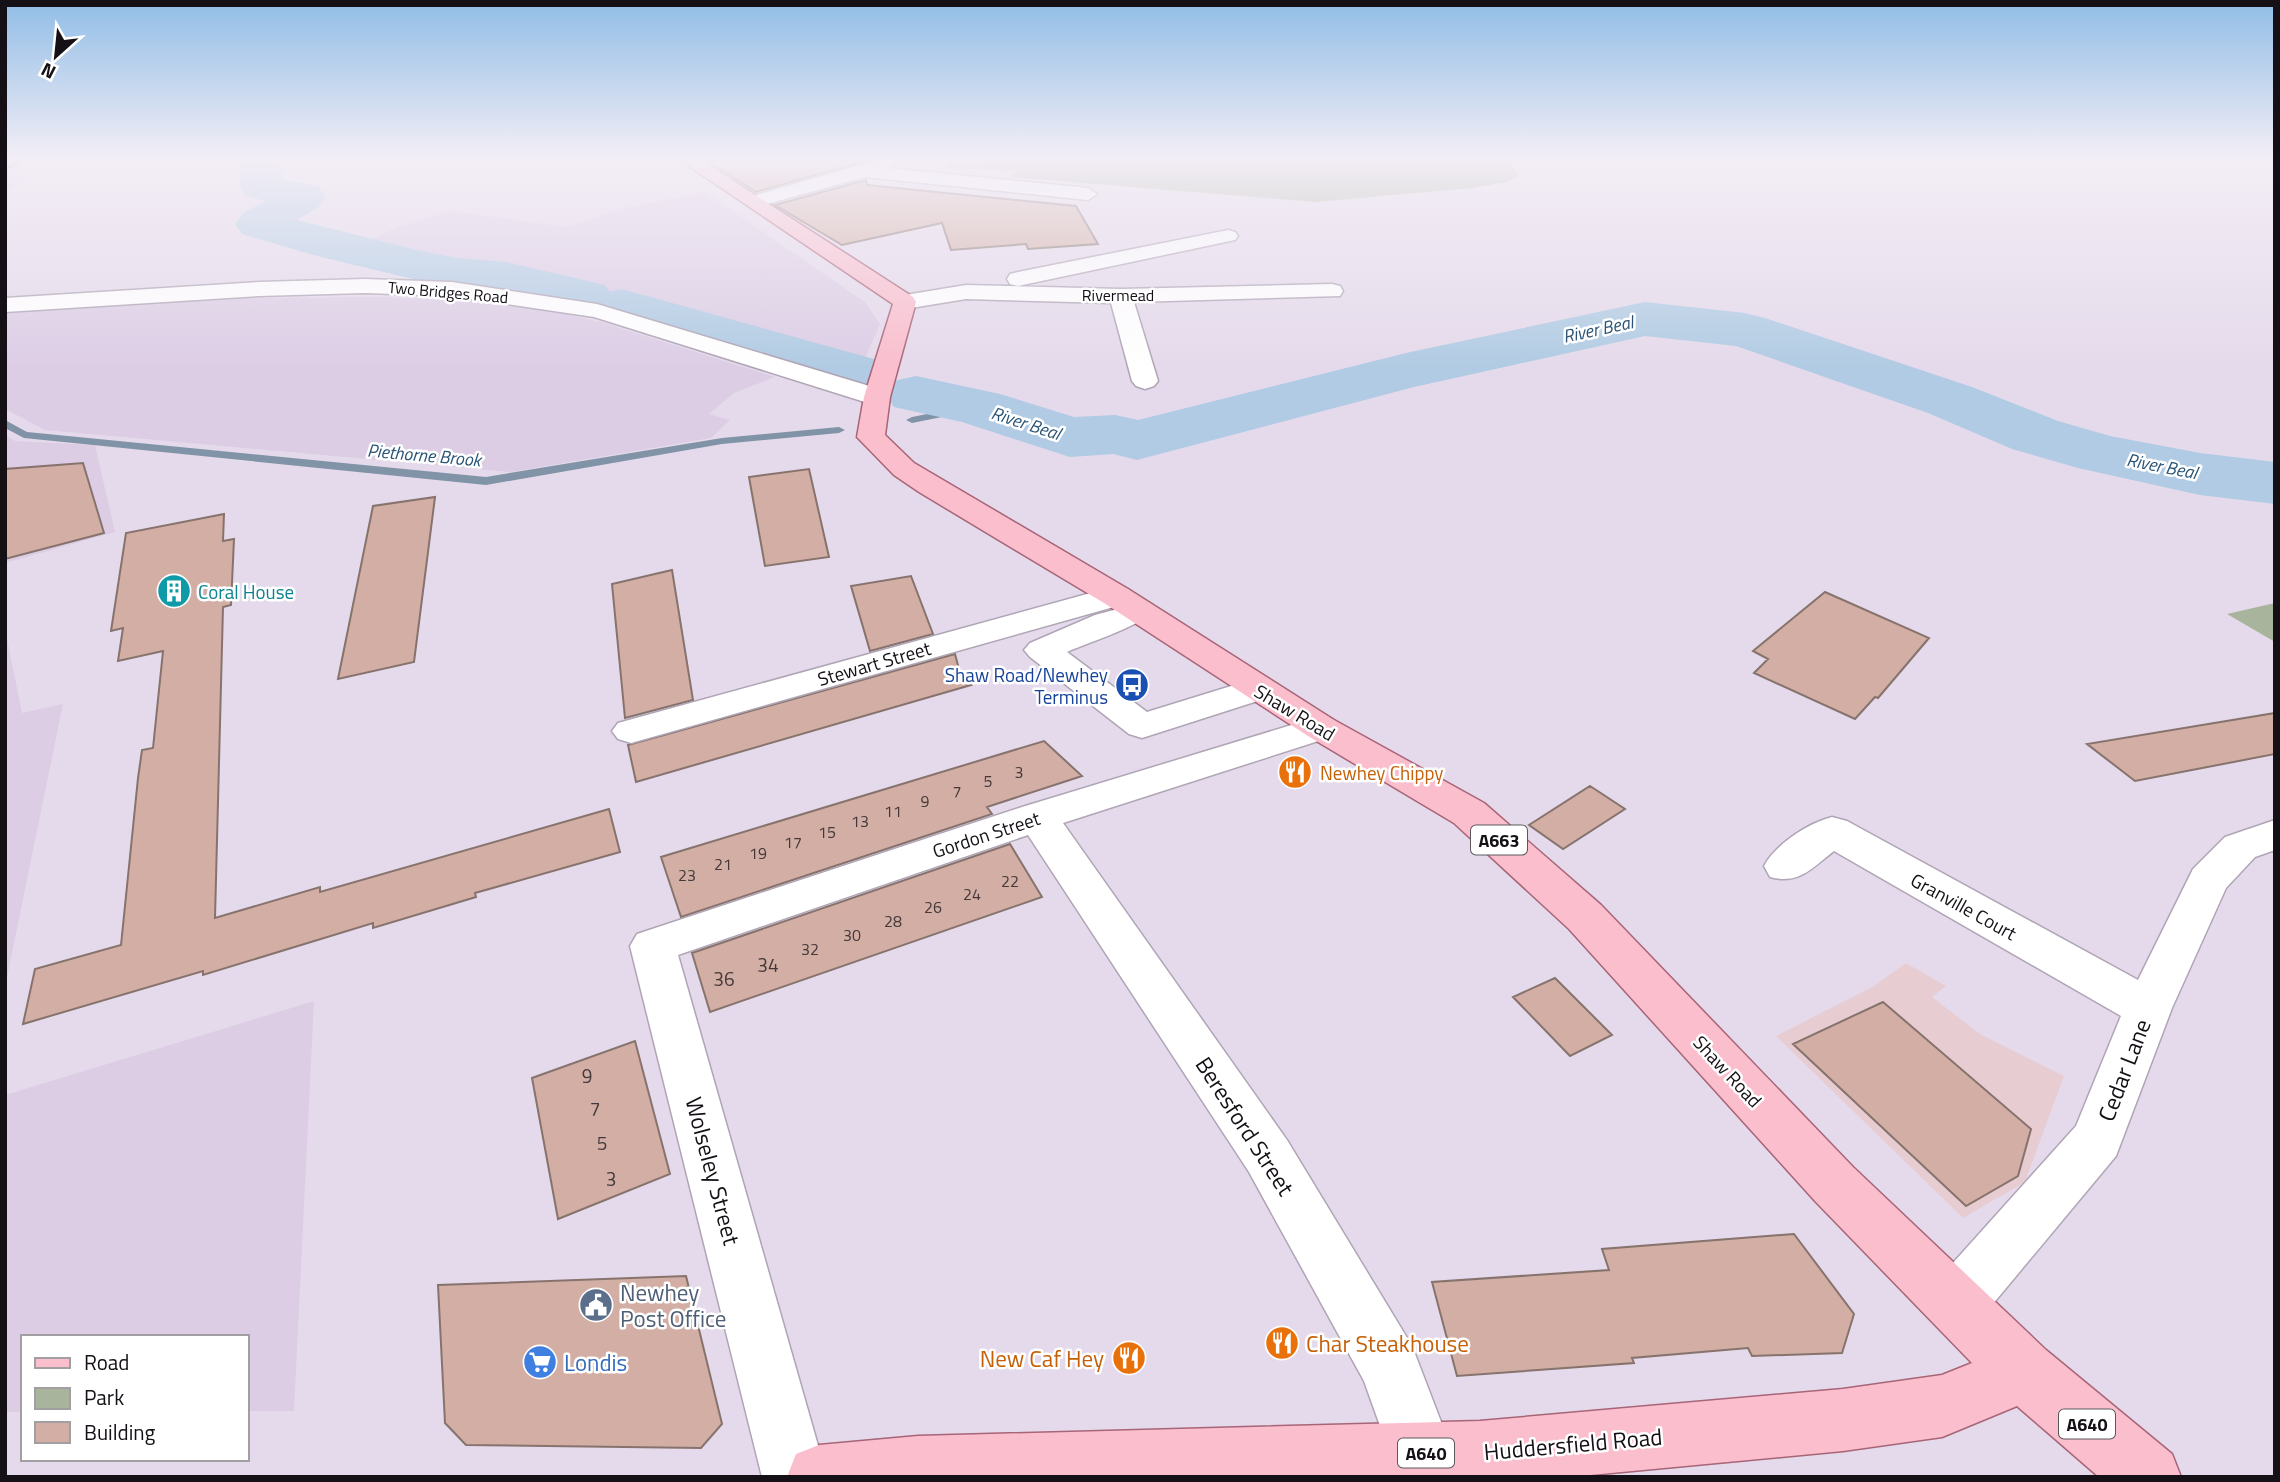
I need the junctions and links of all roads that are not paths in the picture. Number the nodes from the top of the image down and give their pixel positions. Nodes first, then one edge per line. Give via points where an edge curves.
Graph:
1 (794, 229) edge
2 (1228, 236) dead end
3 (1332, 291) dead end
4 (997, 293) junction
5 (1121, 296) junction
6 (905, 302) junction
7 (5, 305) edge
8 (1145, 381) dead end
9 (877, 397) junction
10 (1128, 605) junction
11 (1257, 689) junction
12 (1321, 728) junction
13 (631, 731) dead end
14 (1037, 817) junction
15 (2275, 834) edge
16 (1785, 866) dead end
17 (653, 946) joint
18 (2148, 1008) junction
19 (1956, 1303) junction
20 (2024, 1372) junction
21 (1463, 1461) edge
22 (918, 1472) edge
23 (795, 1477) edge
24 (819, 1477) edge
25 (2149, 1477) edge

1 - 6 main road
2 - 4 street via 1007,281
3 - 5 street, Rivermead
4 - 5 street, Rivermead
4 - 6 street, Rivermead
5 - 8 street
6 - 9 main road, Shaw Road / A663
7 - 9 street, Two Bridges Road via 259,289 452,289 597,311
9 - 10 main road, Shaw Road / A663 via 871,437 904,469
10 - 11 main road, Shaw Road / A663
10 - 11 street via 1107,622 1042,650 1142,726
10 - 13 street, Stewart Street
11 - 12 main road, Shaw Road / A663
12 - 14 street, Gordon Street
12 - 19 main road, Shaw Road / A663 via 1469,813 1585,918 1834,1184
14 - 17 street, Gordon Street
14 - 21 street, Beresford Street via 1268,1156 1390,1367
15 - 18 street, Cedar Lane via 2241,847 2208,880
16 - 18 street, Granville Court via 1832,831
17 - 23 street, Wolseley Street
18 - 19 street, Cedar Lane via 2097,1140
19 - 20 main road, Shaw Road / A663
20 - 21 main road, Huddersfield Road / A640 via 1942,1406
20 - 25 main road, A640
21 - 22 main road, Huddersfield Road / A640
22 - 24 main road, Huddersfield Road / A640

